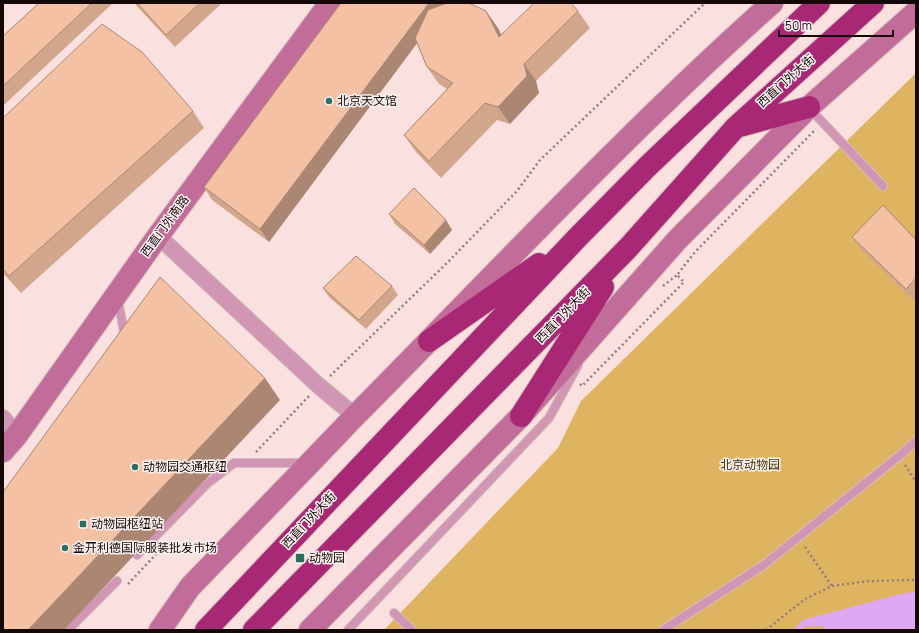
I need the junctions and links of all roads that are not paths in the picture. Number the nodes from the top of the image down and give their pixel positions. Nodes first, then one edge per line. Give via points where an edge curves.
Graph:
1 (330, 3) edge
2 (772, 3) edge
3 (820, 3) edge
4 (873, 3) edge
5 (916, 12) edge
6 (816, 114) junction
7 (735, 128) junction
8 (883, 186) dead end
9 (158, 236) junction
10 (578, 237) junction
11 (628, 248) junction
12 (116, 293) junction
13 (591, 337) junction
14 (429, 341) junction
15 (126, 346) edge
16 (355, 416) junction
17 (522, 416) junction
18 (3, 418) edge
19 (17, 434) junction
20 (916, 441) edge
21 (3, 451) edge
22 (310, 463) junction
23 (137, 555) dead end
24 (117, 581) dead end
25 (190, 587) junction
26 (394, 613) dead end
27 (68, 630) edge
28 (148, 630) edge
29 (160, 630) edge
30 (206, 630) edge
31 (254, 630) edge
32 (310, 630) edge
33 (348, 630) edge
34 (412, 630) edge
35 (663, 630) edge

1 - 9 street, 西直门外南路
2 - 14 street via 647,119
3 - 10 highway, 西直门外大街 via 647,166
4 - 7 highway, 西直门外大街
5 - 6 street
6 - 7 highway
6 - 8 lane
6 - 13 street via 678,239
7 - 11 highway, 西直门外大街
9 - 12 street, 西直门外南路
9 - 16 street via 319,386
10 - 14 highway
10 - 30 highway, 西直门外大街
11 - 17 highway
11 - 31 highway, 西直门外大街
12 - 15 lane
12 - 19 street, 西直门外南路
13 - 17 street
13 - 33 lane via 549,418
14 - 16 street
16 - 22 street
17 - 32 street
18 - 19 street
19 - 21 street, 西直门外南路
20 - 35 lane via 765,564
22 - 23 lane via 234,463 208,482
22 - 25 street
24 - 27 lane
25 - 28 street
25 - 29 street
26 - 34 lane

